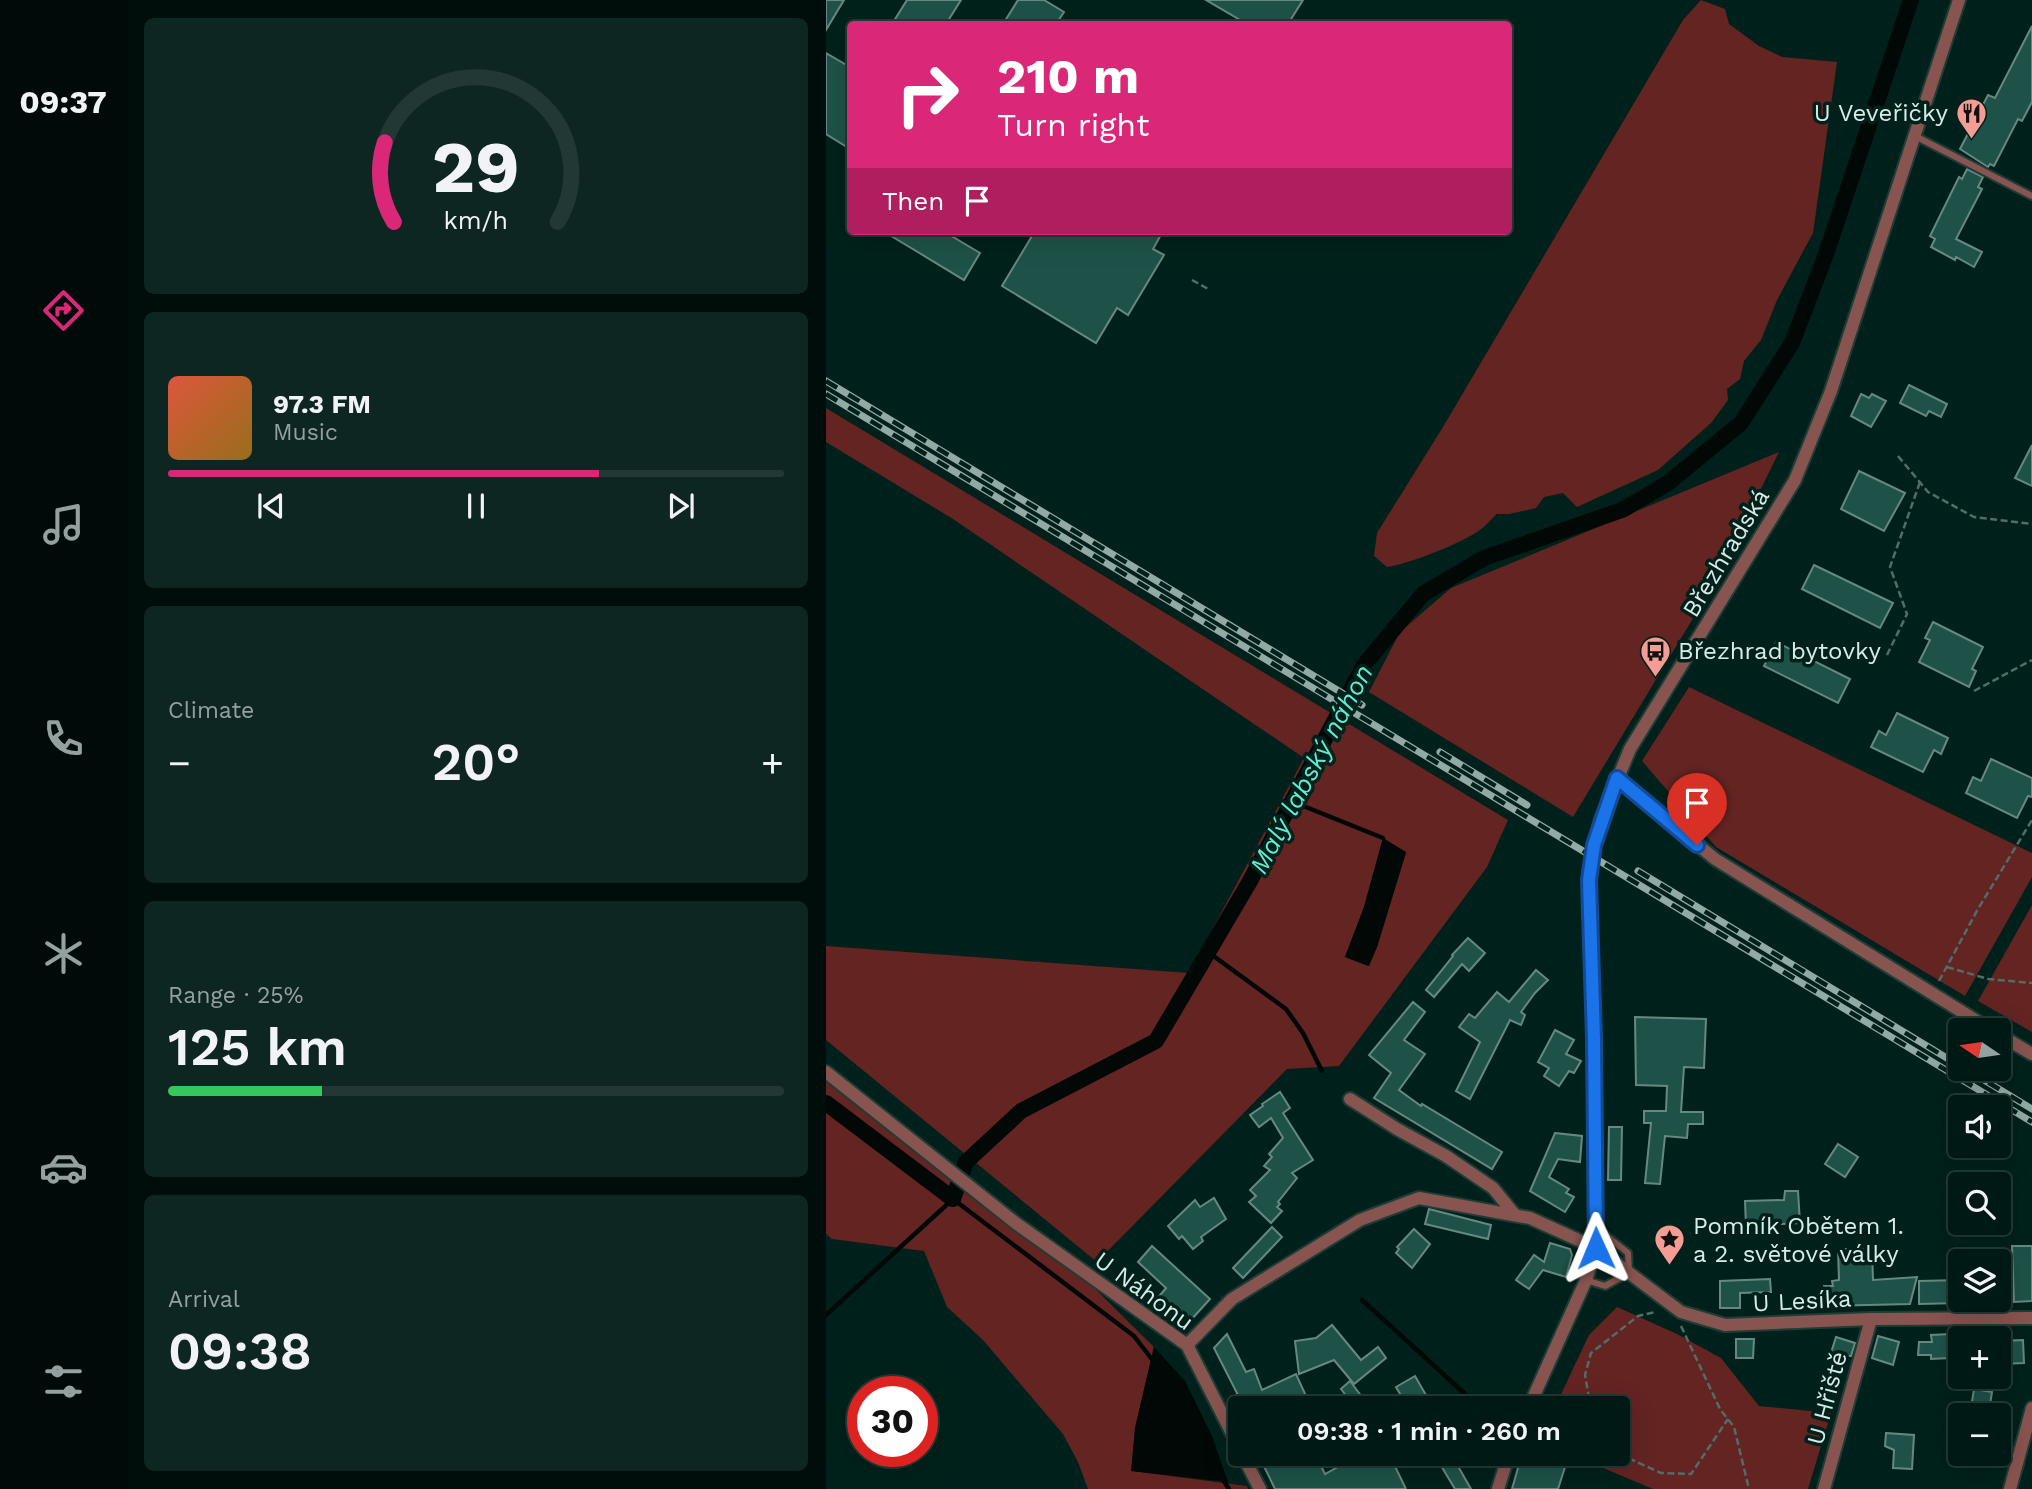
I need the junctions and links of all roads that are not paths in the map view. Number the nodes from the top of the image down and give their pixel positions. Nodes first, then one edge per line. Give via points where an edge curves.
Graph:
1 (1959, 0) edge
2 (1914, 135) junction
3 (2032, 195) edge
4 (1617, 778) junction
5 (1972, 1018) edge
6 (2011, 1042) edge
7 (2032, 1054) edge
8 (826, 1072) edge
9 (1350, 1099) dead end
10 (1515, 1215) junction
11 (1596, 1227) junction
12 (1596, 1248) junction
13 (1629, 1273) junction
14 (1586, 1280) junction
15 (2032, 1318) edge
16 (1871, 1319) junction
17 (1187, 1345) junction
18 (1534, 1396) edge
19 (2032, 1408) edge
20 (1228, 1426) edge
21 (1248, 1466) edge
22 (1505, 1466) edge
23 (1260, 1489) edge
24 (1498, 1489) edge
25 (1825, 1489) edge
26 (2010, 1489) edge

1 - 2 street, Březhradská
2 - 3 lane
2 - 4 street, Březhradská via 1831,391 1795,480 1630,749
4 - 5 street via 1715,859
4 - 11 street, Březhradská via 1594,845 1589,880
6 - 7 street
8 - 17 street, U Náhonu via 1017,1224
9 - 10 street via 1493,1188
10 - 12 street, U Lesíka
10 - 17 street, U Lesíka via 1419,1198 1360,1220 1232,1299
11 - 12 street, Březhradská
11 - 13 lane via 1628,1253
12 - 13 street, U Lesíka
12 - 14 street, Březhradská
13 - 14 lane via 1605,1286
13 - 16 street, U Lesíka via 1681,1312 1725,1325
14 - 18 street, Březhradská
15 - 16 street, U Lesíka
16 - 25 street, U Hřiště
17 - 20 street, U Náhonu
19 - 26 street
21 - 23 street, U Náhonu
22 - 24 street

